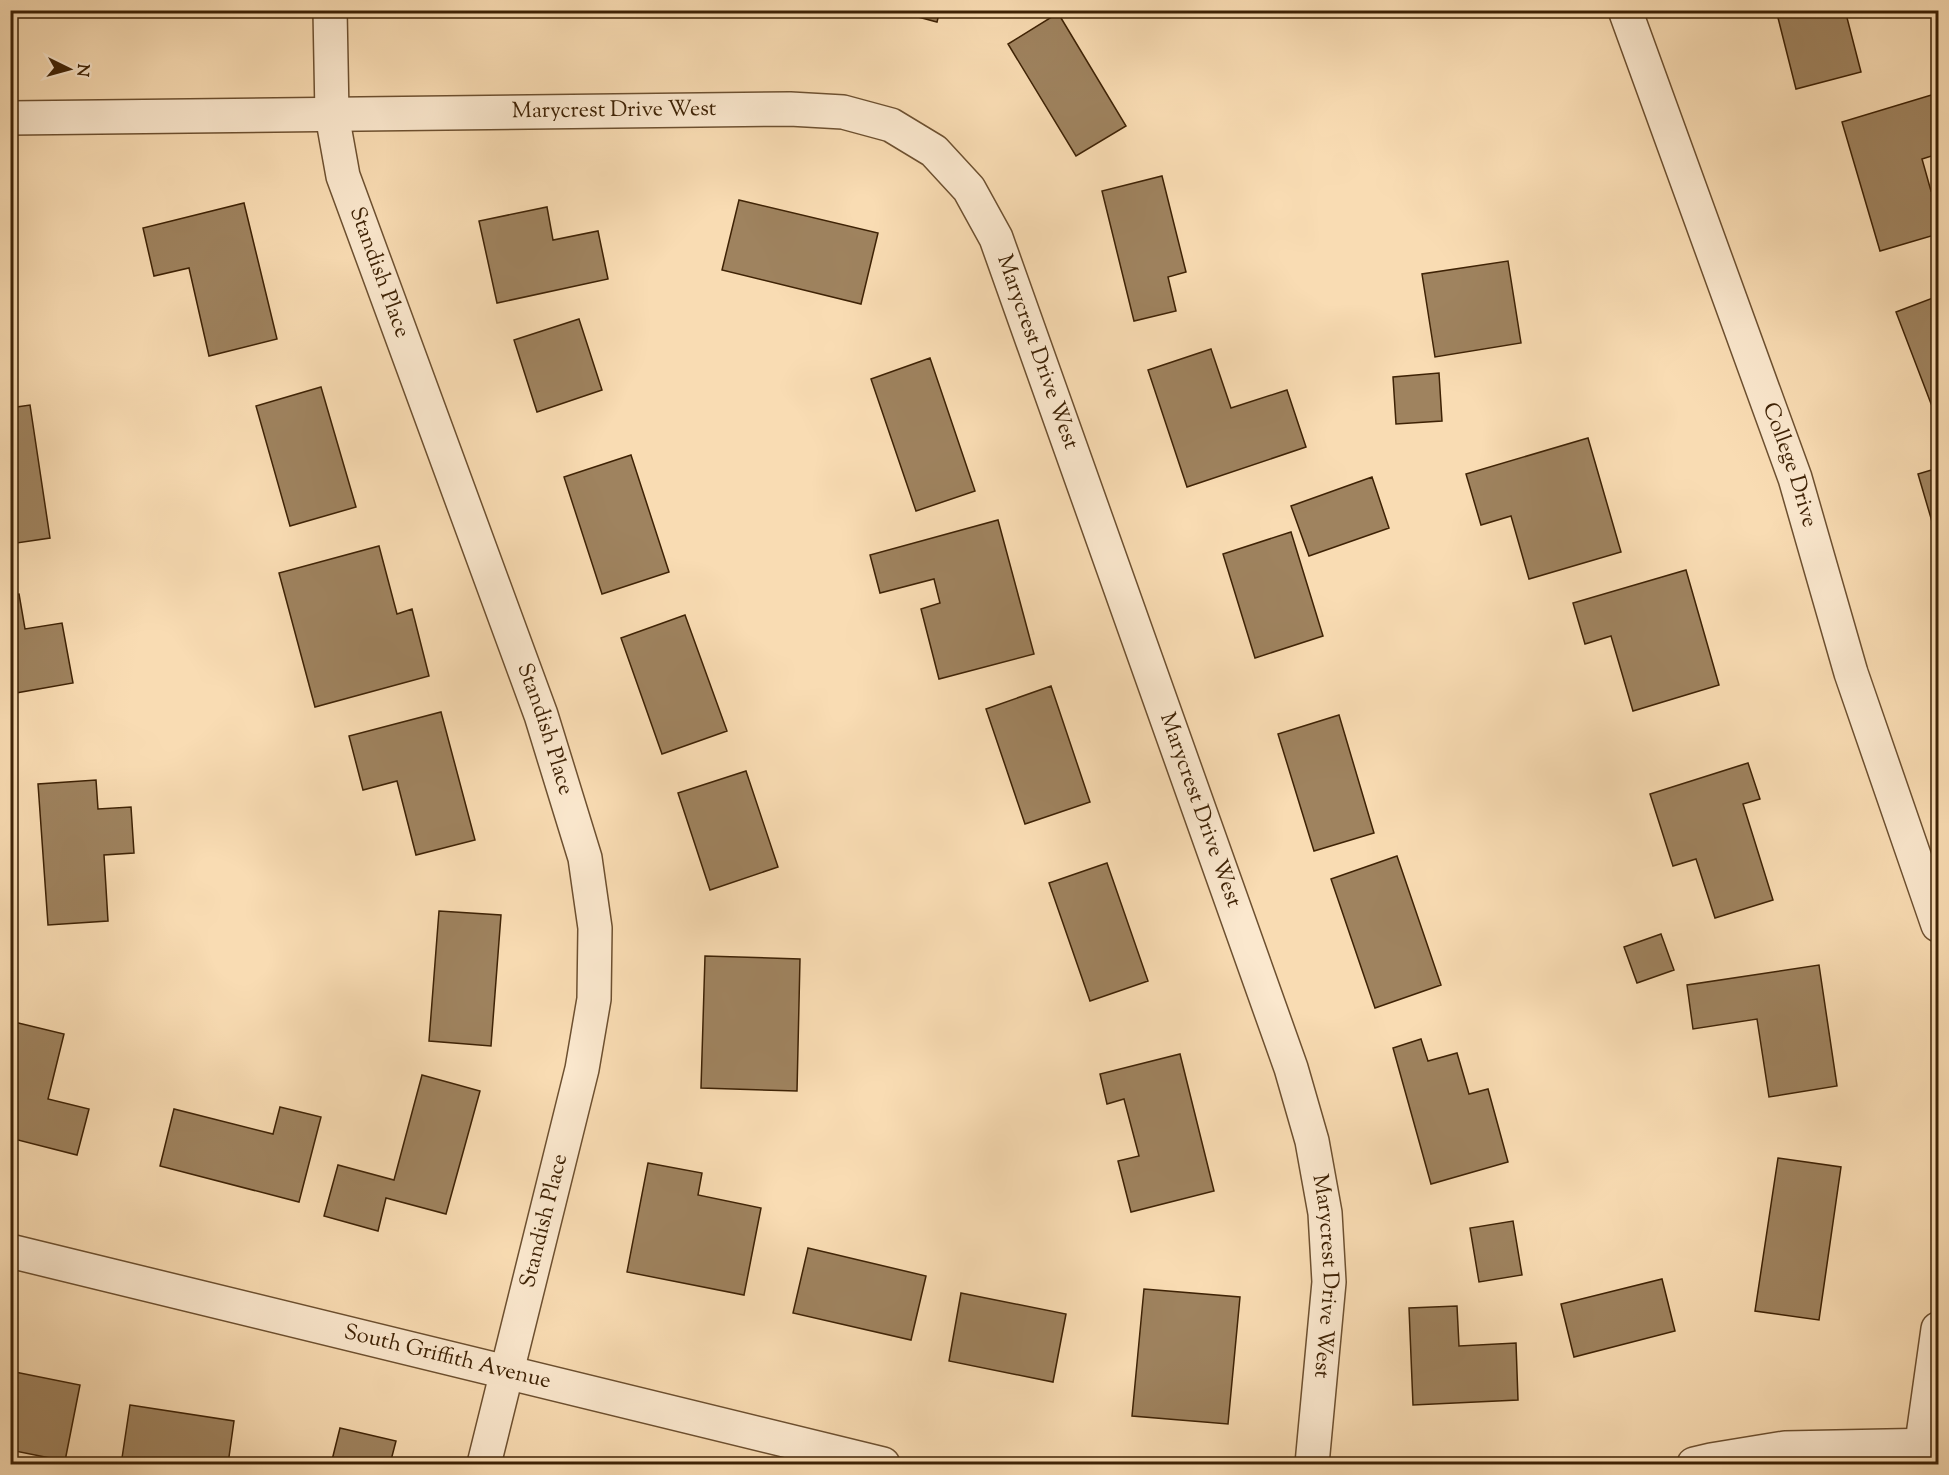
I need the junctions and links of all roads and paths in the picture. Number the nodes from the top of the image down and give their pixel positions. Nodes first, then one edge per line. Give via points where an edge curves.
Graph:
1 (330, 10) edge
2 (1625, 10) edge
3 (332, 115) junction
4 (10, 118) edge
5 (1938, 925) edge
6 (10, 1251) edge
7 (1938, 1329) edge
8 (507, 1373) junction
9 (1927, 1451) edge
10 (484, 1464) edge
11 (883, 1464) edge
12 (1312, 1464) edge
13 (1694, 1464) edge

1 - 3 street, Standish Place
2 - 5 street, College Drive via 1795,478 1851,673
3 - 4 street, Marycrest Drive West
3 - 8 street, Standish Place via 343,176 541,715 585,858 595,928 594,999 582,1069
3 - 12 street, Marycrest Drive West via 790,109 843,112 891,125 934,151 969,189 996,238 1287,1057 1312,1141 1325,1213 1329,1282
6 - 8 street, South Griffith Avenue
7 - 9 street
8 - 10 street, Standish Place
8 - 11 street, South Griffith Avenue
9 - 13 street via 1785,1448

